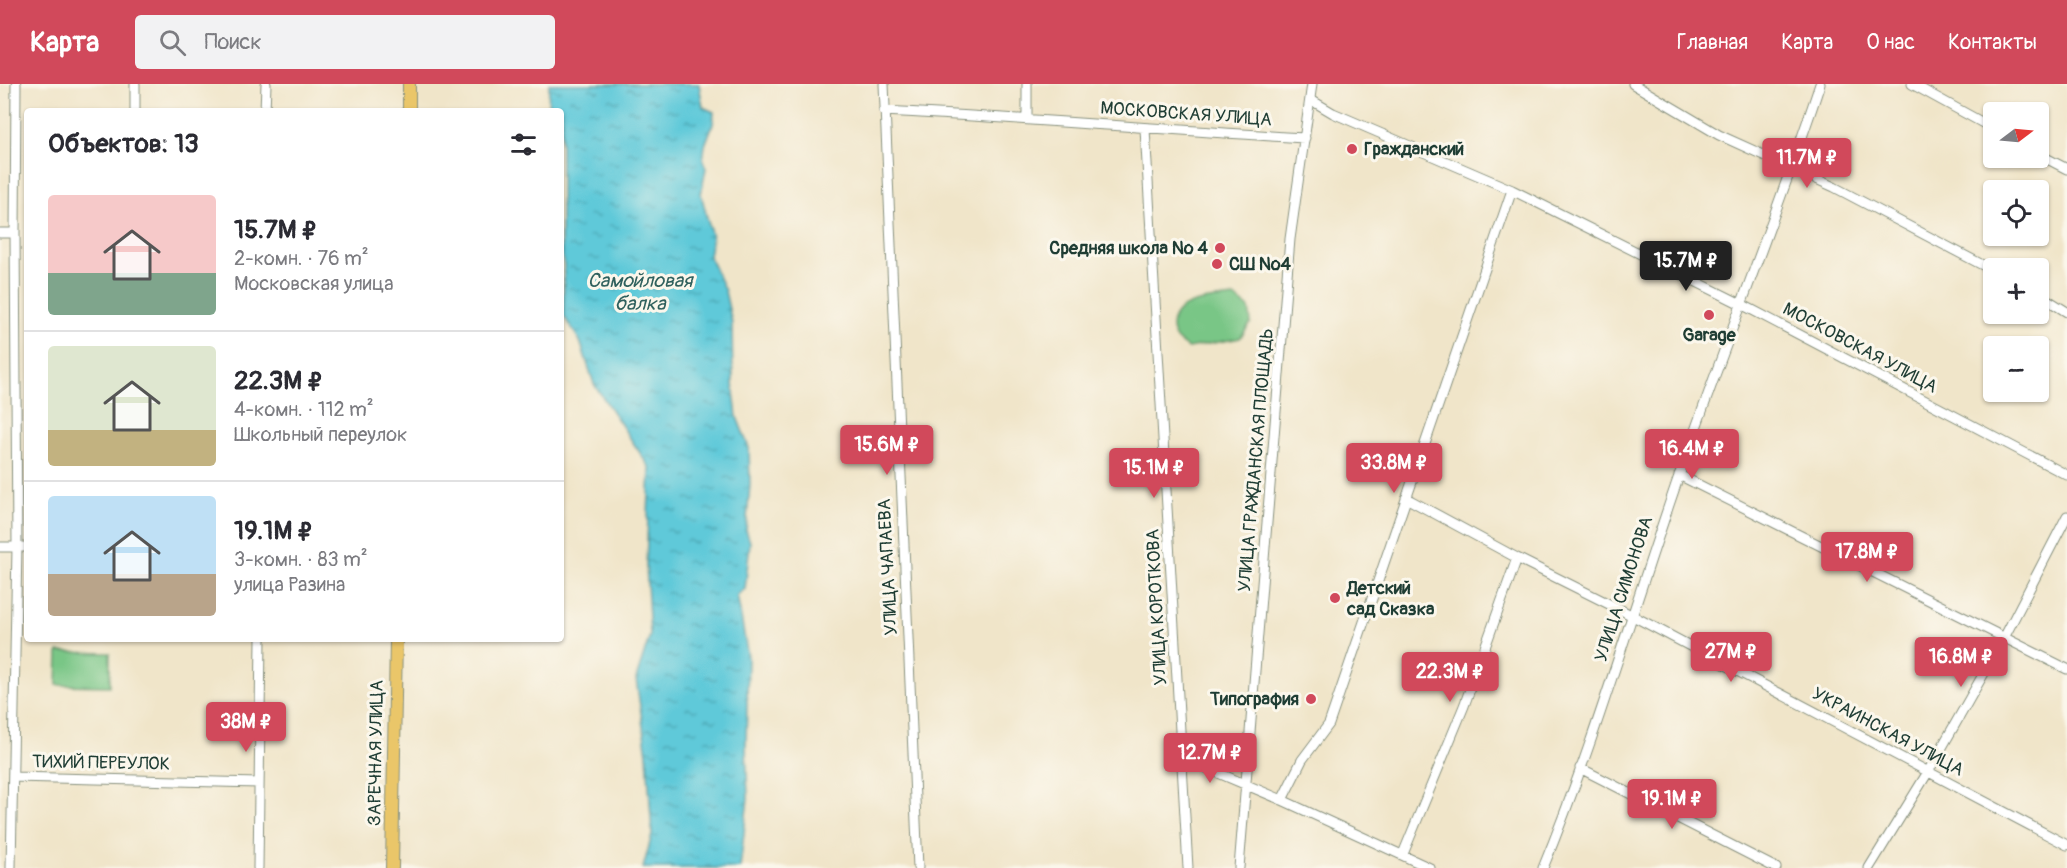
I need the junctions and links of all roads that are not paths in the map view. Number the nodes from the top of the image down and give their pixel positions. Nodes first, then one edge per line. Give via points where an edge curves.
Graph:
1 (16, 84) edge
2 (135, 84) edge
3 (266, 84) edge
4 (410, 84) edge
5 (884, 84) edge
6 (1028, 84) edge
7 (1312, 84) edge
8 (1633, 84) edge
9 (1820, 84) edge
10 (1912, 84) edge
11 (1311, 100) junction
12 (135, 108) edge
13 (265, 108) edge
14 (409, 108) edge
15 (884, 111) junction
16 (1027, 118) junction
17 (1983, 123) edge
18 (1145, 129) junction
19 (1305, 138) junction
20 (2049, 160) edge
21 (1793, 167) junction
22 (2067, 170) edge
23 (1512, 190) junction
24 (0, 233) edge
25 (15, 233) junction
26 (1983, 265) edge
27 (2049, 301) edge
28 (1741, 304) junction
29 (2067, 312) edge
30 (1679, 475) junction
31 (2067, 475) edge
32 (1406, 498) junction
33 (2067, 516) edge
34 (0, 547) edge
35 (22, 547) edge
36 (1517, 558) junction
37 (1633, 616) junction
38 (2005, 636) junction
39 (261, 642) edge
40 (396, 642) edge
41 (2067, 669) edge
42 (1183, 758) junction
43 (1580, 768) junction
44 (1928, 772) junction
45 (14, 777) junction
46 (259, 783) junction
47 (1247, 785) junction
48 (1282, 800) junction
49 (2067, 845) edge
50 (1403, 854) junction
51 (11, 868) edge
52 (258, 868) edge
53 (392, 868) edge
54 (918, 868) edge
55 (1188, 868) edge
56 (1239, 868) edge
57 (1430, 868) edge
58 (1543, 868) edge
59 (1776, 868) edge
60 (1869, 868) edge

1 - 25 street
2 - 12 street
3 - 13 street
4 - 14 main road
5 - 15 street, УЛИЦА ЧАПАЕВА
6 - 16 street
7 - 11 street
8 - 21 street via 1719,135
9 - 21 street, УЛИЦА СИМОНОВА
10 - 17 street
11 - 19 street
11 - 23 street, МОСКОВСКАЯ УЛИЦА
15 - 16 street, МОСКОВСКАЯ УЛИЦА
15 - 54 street, УЛИЦА ЧАПАЕВА
16 - 18 street, МОСКОВСКАЯ УЛИЦА
18 - 19 street, МОСКОВСКАЯ УЛИЦА
18 - 42 street, УЛИЦА КОРОТКОВА
19 - 47 street, УЛИЦА ГРАЖДАНСКАЯ ПЛОЩАДЬ via 1290,232
20 - 22 street
21 - 26 street
21 - 28 street, УЛИЦА СИМОНОВА
23 - 28 street, МОСКОВСКАЯ УЛИЦА
23 - 32 street
24 - 25 street
25 - 35 street
27 - 29 street
28 - 30 street, УЛИЦА СИМОНОВА
28 - 31 street, МОСКОВСКАЯ УЛИЦА
30 - 37 street, УЛИЦА СИМОНОВА
30 - 38 street
32 - 36 street, УКРАИНСКАЯ УЛИЦА
32 - 48 street via 1329,724 1302,760
33 - 38 street
34 - 35 street
35 - 45 street
36 - 37 street, УКРАИНСКАЯ УЛИЦА
36 - 50 street via 1464,706
37 - 43 street, УЛИЦА СИМОНОВА
37 - 44 street, УКРАИНСКАЯ УЛИЦА
38 - 41 street
38 - 44 street
39 - 46 street
40 - 53 main road, ЗАРЕЧНАЯ УЛИЦА
42 - 47 street
42 - 55 street, УЛИЦА КОРОТКОВА
43 - 58 street, УЛИЦА СИМОНОВА
43 - 59 street
44 - 49 street, УКРАИНСКАЯ УЛИЦА
44 - 60 street
45 - 46 street, ТИХИЙ ПЕРЕУЛОК
45 - 51 street
46 - 52 street
47 - 48 street
47 - 56 street
48 - 50 street
50 - 57 street

